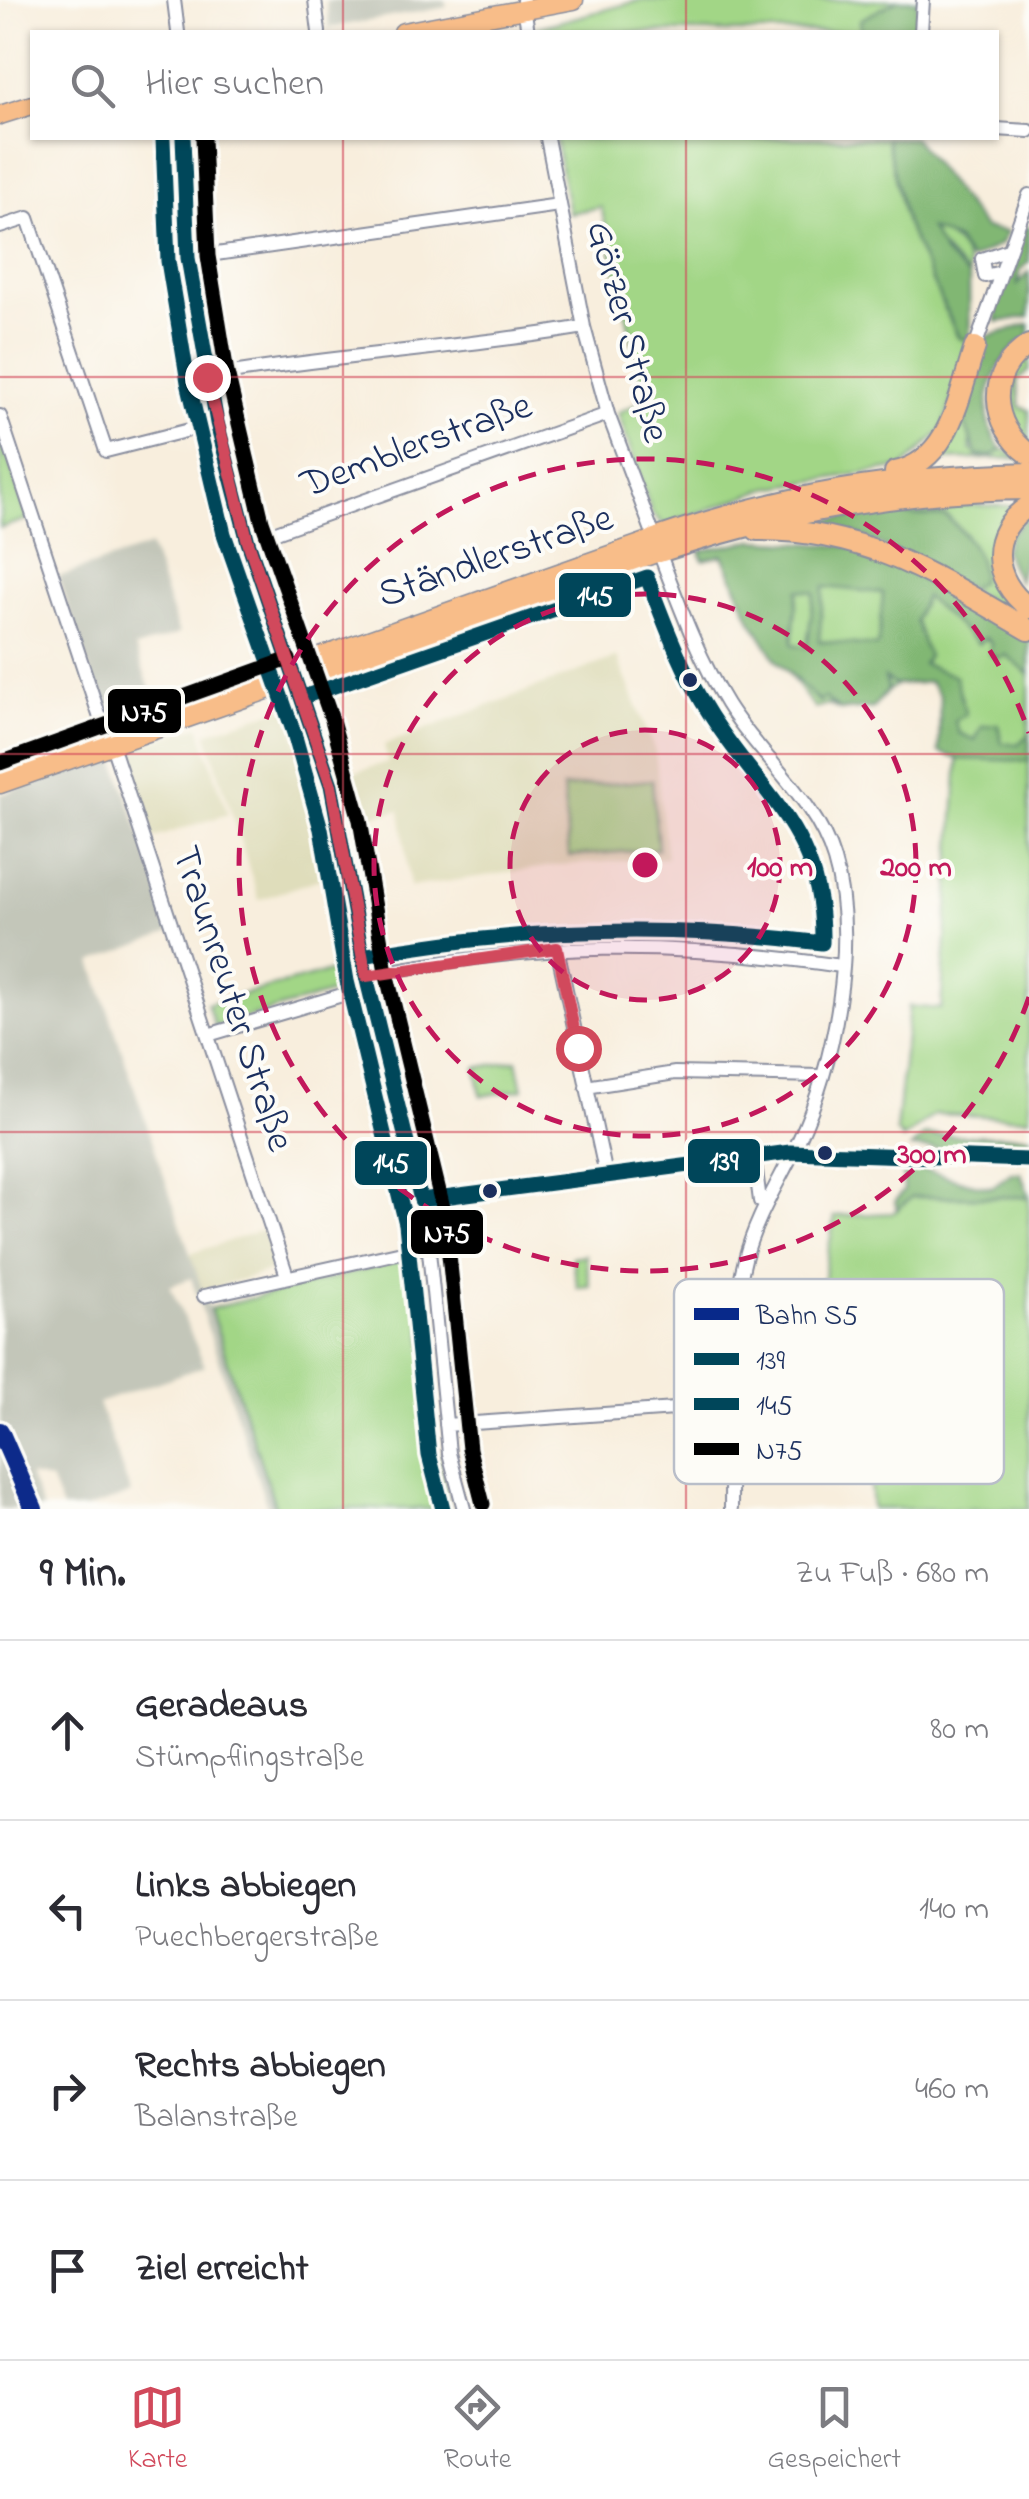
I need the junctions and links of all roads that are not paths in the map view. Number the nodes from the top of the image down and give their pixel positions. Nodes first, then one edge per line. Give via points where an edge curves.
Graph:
1 (174, 0) edge
2 (315, 0) edge
3 (574, 0) edge
4 (923, 0) edge
5 (524, 6) edge
6 (178, 30) edge
7 (319, 30) edge
8 (411, 30) edge
9 (921, 30) edge
10 (30, 106) edge
11 (0, 116) edge
12 (999, 129) edge
13 (1029, 130) edge
14 (183, 140) edge
15 (547, 140) edge
16 (1029, 195) edge
17 (559, 205) junction
18 (0, 227) edge
19 (1008, 250) junction
20 (188, 258) junction
21 (1000, 272) junction
22 (584, 327) junction
23 (1029, 345) edge
24 (975, 347) joint
25 (207, 377) junction
26 (608, 414) junction
27 (0, 416) edge
28 (217, 423) junction
29 (1029, 454) edge
30 (1029, 473) edge
31 (846, 486) junction
32 (1029, 489) edge
33 (1029, 506) edge
34 (725, 530) junction
35 (248, 542) junction
36 (657, 545) junction
37 (1029, 608) edge
38 (1029, 630) edge
39 (294, 672) junction
40 (108, 736) junction
41 (0, 770) edge
42 (0, 784) edge
43 (557, 948) junction
44 (842, 966) junction
45 (368, 981) junction
46 (208, 1036) junction
47 (821, 1076) junction
48 (586, 1087) junction
49 (790, 1152) junction
50 (754, 1155) junction
51 (1029, 1160) edge
52 (606, 1175) junction
53 (421, 1200) junction
54 (765, 1203) junction
55 (429, 1246) junction
56 (287, 1276) junction
57 (743, 1279) edge
58 (204, 1296) dead end
59 (674, 1409) edge
60 (446, 1425) junction
61 (731, 1484) edge
62 (464, 1509) edge
63 (731, 1509) edge

1 - 6 street
2 - 7 street
3 - 5 main road
4 - 9 street
5 - 8 main road
10 - 11 main road
12 - 13 street
14 - 20 street
15 - 17 street, Görzer Straße
16 - 19 street
17 - 20 street
17 - 22 street, Görzer Straße
18 - 28 street via 28,218 106,451
19 - 21 street
19 - 21 street via 982,259 986,276
20 - 25 street
21 - 24 street
22 - 25 street
22 - 26 street, Görzer Straße
23 - 29 highway via 1006,365 997,396 1004,428
24 - 31 highway via 950,422 929,459
25 - 28 street
26 - 35 street, Demblerstraße
26 - 36 street, Görzer Straße
27 - 40 street, Traunreuter Straße
28 - 35 street
30 - 31 highway, Ständlerstraße
31 - 36 highway, Ständlerstraße via 765,503
32 - 34 highway, Ständlerstraße via 888,497
33 - 37 highway via 1004,531 998,558 1009,589
34 - 36 highway, Ständlerstraße
34 - 38 highway via 810,532 860,542
35 - 39 street
36 - 39 main road, Ständlerstraße
36 - 44 street, Görzer Straße via 698,651 728,706 827,840 842,895
39 - 40 main road, Ständlerstraße
39 - 45 street via 337,810
40 - 41 main road, Ständlerstraße
40 - 42 main road, Ständlerstraße
40 - 46 street, Traunreuter Straße
43 - 44 street via 682,948
43 - 45 street
43 - 48 street
44 - 47 street, Görzer Straße
45 - 46 street
45 - 53 street
46 - 56 street, Traunreuter Straße
47 - 48 street via 675,1073
47 - 49 street, Görzer Straße
48 - 52 street
49 - 50 street
49 - 51 street
49 - 54 street, Görzer Straße
50 - 52 street
50 - 54 street
52 - 53 street
53 - 55 street
54 - 57 street, Görzer Straße
55 - 56 street
55 - 60 street
56 - 58 street
59 - 60 street
60 - 62 street
61 - 63 street, Görzer Straße

